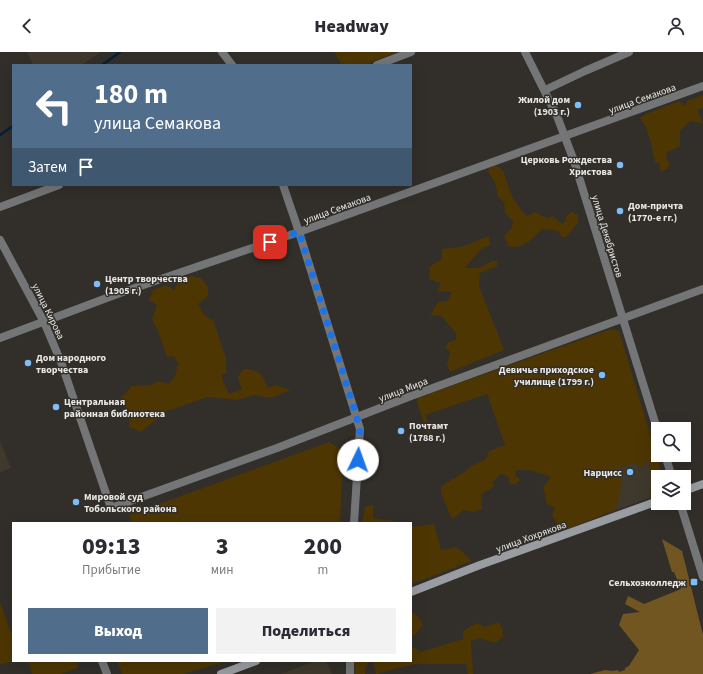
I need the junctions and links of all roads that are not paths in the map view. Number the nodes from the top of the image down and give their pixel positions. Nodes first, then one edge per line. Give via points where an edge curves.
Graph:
1 (222, 52) edge
2 (411, 52) edge
3 (525, 52) edge
4 (629, 52) edge
5 (231, 64) edge
6 (380, 64) edge
7 (703, 86) edge
8 (545, 90) junction
9 (565, 136) junction
10 (56, 186) edge
11 (283, 186) edge
12 (0, 206) edge
13 (299, 232) junction
14 (0, 240) edge
15 (703, 289) edge
16 (623, 319) junction
17 (44, 322) junction
18 (0, 338) edge
19 (357, 418) junction
20 (655, 422) edge
21 (703, 484) edge
22 (691, 488) edge
23 (651, 504) edge
24 (111, 508) joint
25 (682, 510) edge
26 (354, 522) edge
27 (703, 577) edge
28 (412, 592) edge
29 (102, 662) edge
30 (253, 662) edge
31 (350, 662) edge
32 (107, 674) edge
33 (221, 674) edge
34 (350, 674) edge

1 - 5 street
2 - 6 street
3 - 8 street, улица Декабристов
4 - 8 street
7 - 9 street, улица Семакова
8 - 9 street, улица Декабристов
9 - 13 street, улица Семакова
9 - 16 street, улица Декабристов
10 - 12 street
11 - 13 street
13 - 17 street, улица Семакова via 120,293
13 - 19 street
14 - 17 street, улица Кирова
15 - 16 street, улица Мира
16 - 19 street, улица Мира
16 - 20 street, улица Декабристов
17 - 18 street, улица Семакова
17 - 24 street, улица Кирова via 61,362
19 - 24 street, улица Мира
19 - 26 street via 360,429
21 - 22 main road
23 - 28 main road, улица Хохрякова
25 - 27 street
29 - 32 street
30 - 33 main road
31 - 34 street

